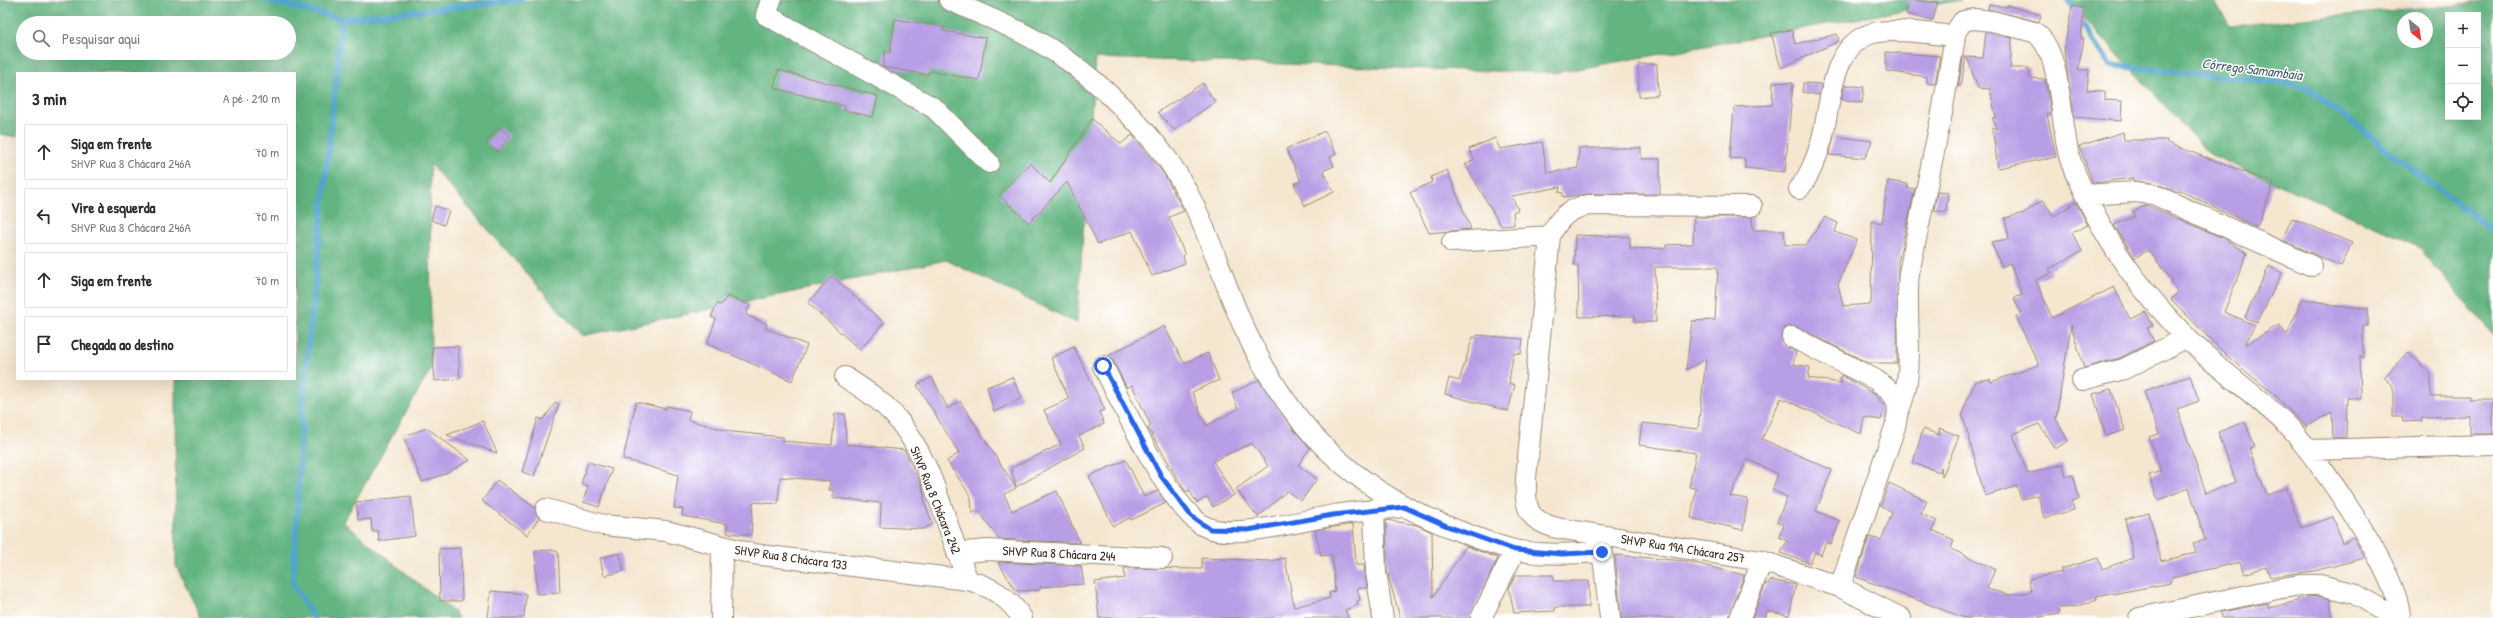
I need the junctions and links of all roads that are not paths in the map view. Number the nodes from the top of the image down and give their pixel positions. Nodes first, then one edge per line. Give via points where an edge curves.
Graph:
1 (770, 0) edge
2 (948, 0) edge
3 (1955, 36) junction
4 (989, 163) dead end
5 (1799, 189) dead end
6 (2085, 195) junction
7 (1752, 206) dead end
8 (1550, 236) junction
9 (1452, 242) dead end
10 (2312, 266) dead end
11 (1792, 337) dead end
12 (2186, 338) junction
13 (1103, 366) dead end
14 (845, 377) dead end
15 (2082, 380) dead end
16 (1898, 410) junction
17 (2493, 445) edge
18 (2308, 450) junction
19 (1404, 507) junction
20 (546, 508) dead end
21 (1374, 509) junction
22 (1601, 544) junction
23 (722, 546) junction
24 (1515, 550) junction
25 (956, 553) junction
26 (1162, 558) dead end
27 (1762, 560) junction
28 (968, 580) junction
29 (1840, 587) junction
30 (721, 618) edge
31 (1022, 618) edge
32 (1383, 618) edge
33 (1481, 618) edge
34 (1610, 618) edge
35 (1740, 618) edge
36 (1901, 618) edge
37 (2138, 618) edge
38 (2396, 618) edge
39 (2400, 618) edge

1 - 4 street via 766,15 934,108
2 - 19 street via 1018,31 1076,66 1159,148 1192,203 1242,322 1281,392 1317,440 1338,462
3 - 5 street via 1872,33 1854,43 1841,59 1821,143 1810,174
3 - 6 street via 1963,21 1974,19 2024,29 2042,37 2055,75 2069,158
3 - 16 street via 1909,273 1906,295 1908,368 1905,394
6 - 10 street via 2154,194
6 - 12 street via 2110,244 2127,269
7 - 8 street via 1584,206 1567,212
8 - 9 street
8 - 22 street, SHVP Rua 19A Chácara 257 via 1526,478 1527,504 1535,520
11 - 16 street via 1876,380 1896,398
12 - 15 street via 2124,368
12 - 18 street via 2265,405
13 - 21 street via 1161,476 1177,500 1204,526 1221,531 1237,531
14 - 25 street, SHVP Rua 8 Chácara 242 via 871,394 895,416 913,442 926,468
16 - 29 street via 1894,430
17 - 18 street
18 - 39 street via 2350,509 2374,551 2397,599
19 - 21 street
19 - 24 street via 1447,526
20 - 23 street, SHVP Rua 8 Chácara 133 via 603,525 666,531
21 - 32 street via 1376,572
22 - 24 street via 1556,554
22 - 27 street, SHVP Rua 19A Chácara 257
22 - 34 street
23 - 28 street, SHVP Rua 8 Chácara 133 via 753,554
23 - 30 street
24 - 33 street
25 - 26 street, SHVP Rua 8 Chácara 244 via 986,550
25 - 28 street, SHVP Rua 8 Chácara 242
27 - 29 street, SHVP Rua 19A Chácara 257
27 - 35 street, SHVP Rua 19A Chácara 257
28 - 31 street, SHVP Rua 8 Chácara 133 via 991,587 1003,595
29 - 36 street, SHVP Rua 19A Chácara 257
37 - 38 street via 2300,585 2320,585 2353,593

